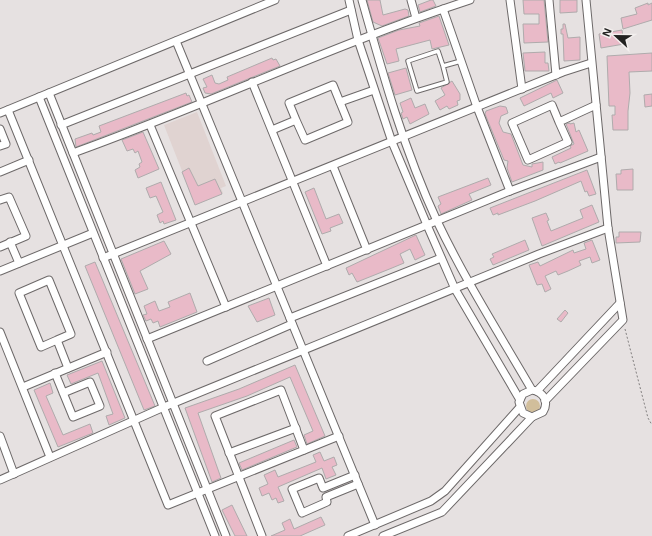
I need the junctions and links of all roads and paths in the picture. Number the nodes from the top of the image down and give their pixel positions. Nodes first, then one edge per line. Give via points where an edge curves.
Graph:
1 (275, 0) edge
2 (348, 0) edge
3 (362, 0) edge
4 (411, 0) edge
5 (470, 0) edge
6 (510, 0) edge
7 (549, 0) edge
8 (586, 0) edge
9 (443, 9) junction
10 (351, 10) junction
11 (416, 18) junction
12 (372, 34) junction
13 (358, 40) junction
14 (176, 41) junction
15 (461, 61) junction
16 (591, 63) junction
17 (443, 66) junction
18 (189, 74) junction
19 (556, 75) junction
20 (252, 82) junction
21 (522, 89) junction
22 (374, 90) junction
23 (48, 94) junction
24 (39, 97) junction
25 (340, 102) junction
26 (202, 103) junction
27 (596, 105) junction
28 (477, 107) junction
29 (8, 110) junction
30 (0, 113) edge
31 (296, 120) junction
32 (559, 122) junction
33 (61, 125) junction
34 (150, 125) junction
35 (0, 129) edge
36 (272, 130) junction
37 (402, 137) junction
38 (392, 142) junction
39 (0, 146) edge
40 (73, 153) junction
41 (601, 157) junction
42 (29, 160) junction
43 (333, 166) junction
44 (0, 172) edge
45 (293, 182) junction
46 (510, 191) junction
47 (0, 200) edge
48 (242, 202) junction
49 (437, 221) junction
50 (190, 223) junction
51 (427, 225) junction
52 (608, 228) junction
53 (93, 233) junction
54 (10, 242) junction
55 (64, 245) junction
56 (0, 247) edge
57 (367, 250) junction
58 (113, 254) junction
59 (103, 258) junction
60 (441, 258) junction
61 (19, 263) junction
62 (327, 266) junction
63 (0, 271) edge
64 (469, 283) junction
65 (277, 287) junction
66 (455, 289) junction
67 (620, 303) junction
68 (226, 307) junction
69 (623, 320) junction
70 (291, 321) junction
71 (0, 332) edge
72 (147, 339) junction
73 (57, 340) junction
74 (304, 351) junction
75 (106, 352) junction
76 (207, 361) dead end
77 (68, 368) junction
78 (55, 373) junction
79 (23, 387) junction
80 (535, 391) junction
81 (63, 393) junction
82 (545, 401) junction
83 (173, 404) junction
84 (520, 404) junction
85 (164, 407) junction
86 (532, 417) junction
87 (134, 421) junction
88 (652, 425) edge
89 (296, 428) junction
90 (0, 436) edge
91 (339, 436) junction
92 (304, 450) junction
93 (229, 453) junction
94 (50, 457) junction
95 (14, 474) junction
96 (355, 476) junction
97 (239, 477) junction
98 (0, 480) edge
99 (358, 484) junction
100 (208, 489) junction
101 (198, 493) junction
102 (375, 525) junction
103 (215, 536) edge
104 (226, 536) edge
105 (262, 536) edge
106 (348, 536) edge
107 (383, 536) edge

1 - 14 street
2 - 10 street
3 - 12 street
4 - 11 street
5 - 9 street
6 - 21 street
7 - 19 street
8 - 16 street
9 - 11 street
9 - 15 street
10 - 13 street
10 - 18 street
11 - 12 street
12 - 13 street
12 - 37 street
13 - 20 street
13 - 22 street
14 - 18 street
14 - 23 street
15 - 17 lane
15 - 28 street
16 - 19 street
16 - 27 street
17 - 17 lane via 438,52 408,61 417,91 447,82
18 - 26 street
18 - 33 street
19 - 21 street
20 - 26 street
20 - 36 street
21 - 28 street
22 - 25 street
22 - 38 street
23 - 24 street
23 - 33 street
24 - 29 street
24 - 53 street
25 - 31 street via 333,85 289,103
25 - 31 street via 348,122 305,140
26 - 34 street
26 - 48 street
27 - 32 street
27 - 41 street
28 - 37 street
28 - 46 street
29 - 30 street
29 - 42 street
31 - 36 street
32 - 32 street via 552,105 512,123 528,160 568,142
33 - 40 street
34 - 40 street
34 - 50 street
35 - 39 street via 6,144
36 - 45 street
37 - 38 street
37 - 49 street
38 - 43 street
38 - 51 street
40 - 58 street
41 - 46 street
41 - 52 street
42 - 44 street
42 - 55 street
43 - 45 street
43 - 57 street
45 - 48 street
45 - 62 street
46 - 49 street
47 - 54 street via 9,197 26,236
48 - 50 street
48 - 65 street
49 - 51 street
49 - 64 street
50 - 58 street
50 - 68 street
51 - 57 street
51 - 60 street
52 - 64 street
52 - 67 street
53 - 55 street
53 - 59 street
54 - 56 street
54 - 61 street
55 - 61 street
55 - 75 street
57 - 62 street
58 - 59 street
58 - 72 street
59 - 85 street
60 - 66 street
60 - 70 street
61 - 63 street
62 - 65 street
64 - 66 street
64 - 80 street
65 - 68 street
65 - 70 street
66 - 74 street
66 - 84 street
67 - 69 street
67 - 80 street
68 - 72 street
69 - 82 street
69 - 88 path via 646,411
70 - 74 street
70 - 76 street
71 - 79 street
72 - 83 street
73 - 73 street via 41,347 19,293 49,280 71,334
73 - 77 street
74 - 83 street
74 - 91 street
75 - 77 street
75 - 87 street
77 - 78 street
78 - 79 street
78 - 81 street
79 - 94 street
80 - 82 street via 543,395
80 - 84 street via 526,392
81 - 81 street via 73,417 100,406 90,382
82 - 86 street via 543,412
83 - 85 street
83 - 100 street
84 - 86 street via 526,415
84 - 102 street via 445,491 431,501
85 - 87 street
85 - 101 street
86 - 107 street via 442,512
87 - 94 street
87 - 101 street via 168,505
89 - 92 street
89 - 93 street
89 - 93 street via 281,390 215,416
90 - 95 street
91 - 92 street
91 - 96 street
92 - 97 street
93 - 97 street
94 - 95 street
95 - 98 street
96 - 99 street
96 - 99 street via 323,488 319,478 292,489 302,513 328,502 326,497
97 - 100 street
97 - 105 street
99 - 102 street
100 - 101 street
100 - 104 street
101 - 103 street
102 - 106 street

